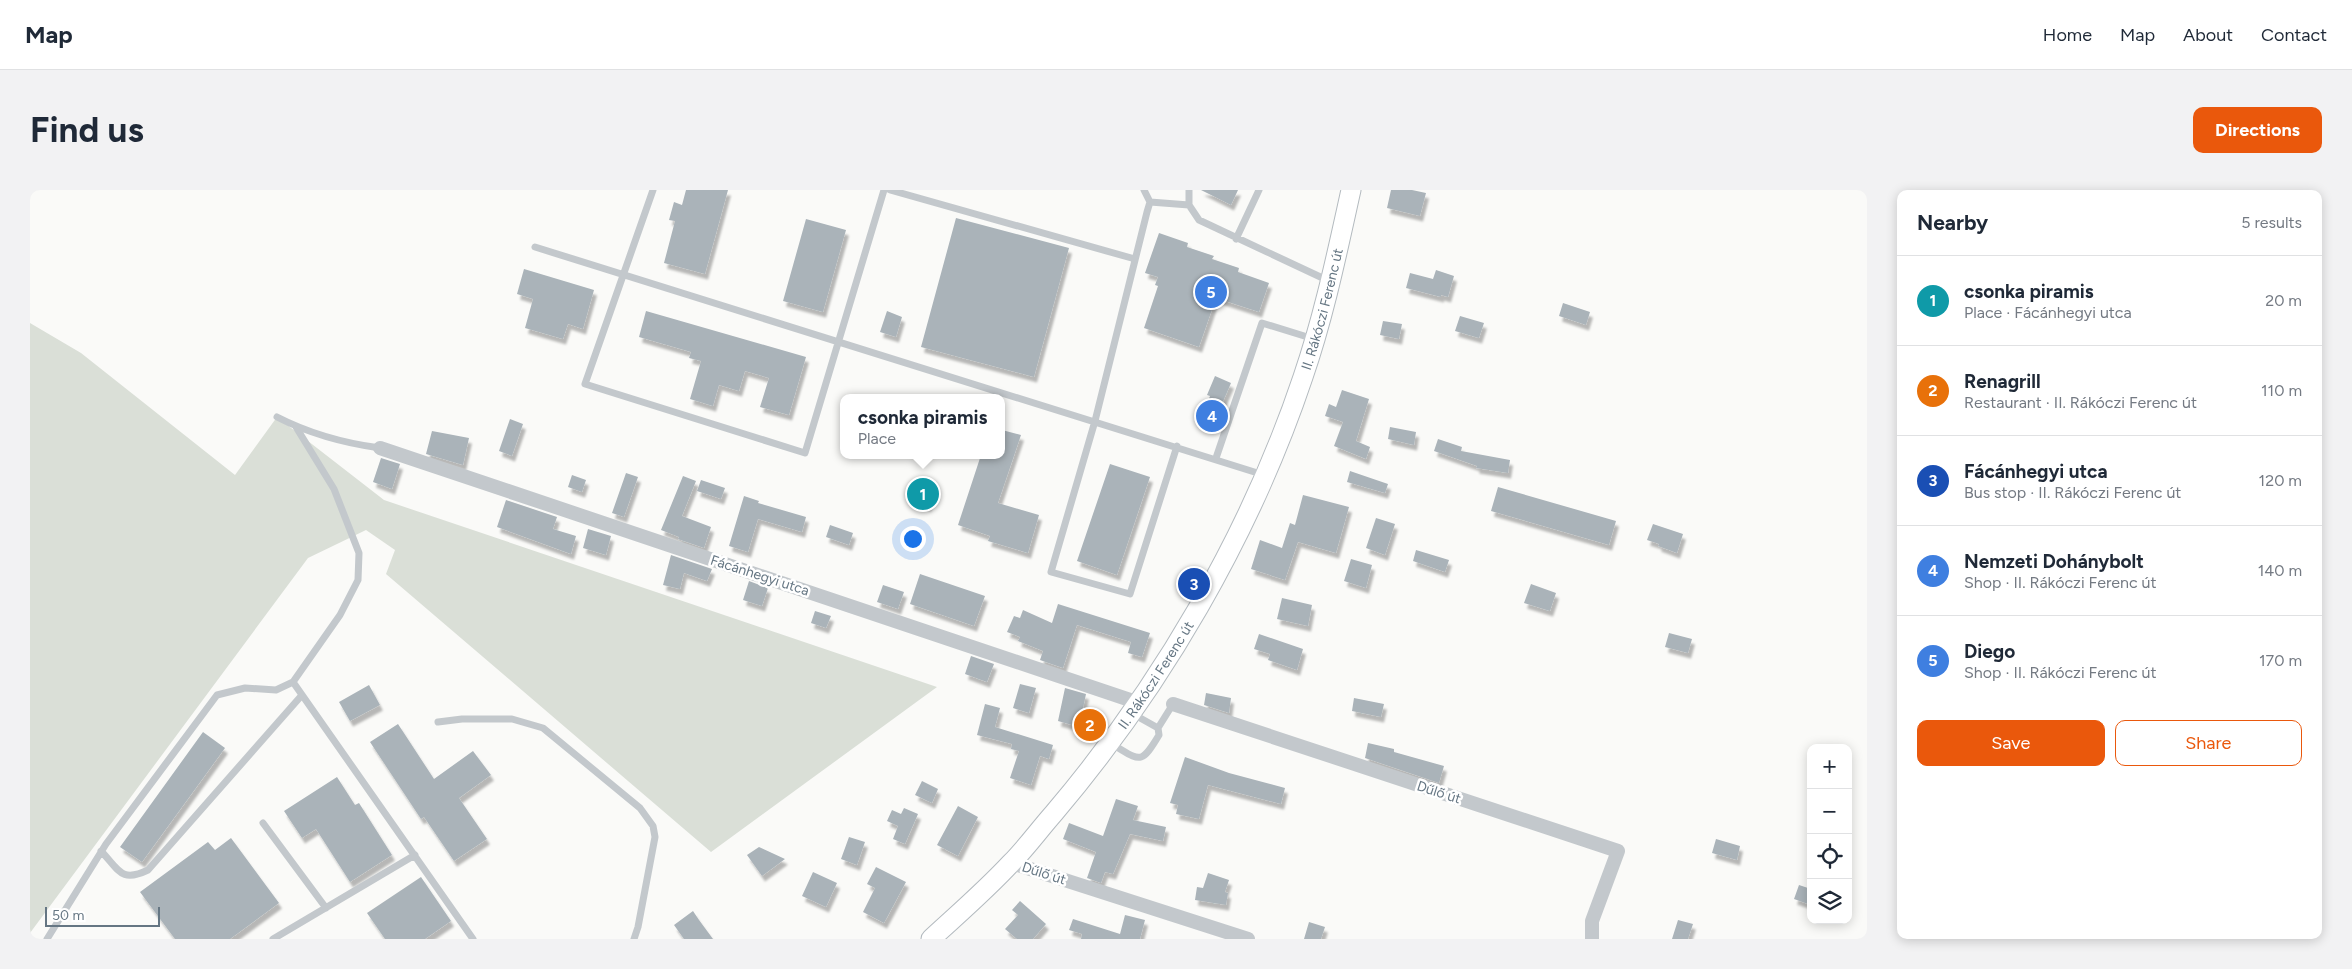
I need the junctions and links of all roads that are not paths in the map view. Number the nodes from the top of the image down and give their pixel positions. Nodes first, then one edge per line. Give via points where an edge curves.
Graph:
1 (653, 190) edge
2 (884, 190) edge
3 (890, 190) edge
4 (1144, 190) edge
5 (1189, 190) edge
6 (1259, 190) edge
7 (1351, 190) edge
8 (1150, 202) junction
9 (1189, 205) junction
10 (1236, 239) junction
11 (535, 247) dead end
12 (1135, 259) junction
13 (624, 274) junction
14 (1331, 282) junction
15 (1315, 339) junction
16 (838, 341) junction
17 (277, 417) dead end
18 (1095, 421) junction
19 (296, 426) junction
20 (1177, 446) junction
21 (380, 448) joint
22 (1216, 458) junction
23 (1264, 475) junction
24 (293, 682) junction
25 (302, 695) junction
26 (1173, 704) joint
27 (1135, 708) junction
28 (438, 722) dead end
29 (1158, 728) junction
30 (1109, 743) junction
31 (263, 823) dead end
32 (101, 851) junction
33 (415, 855) junction
34 (1012, 862) junction
35 (326, 908) junction
36 (936, 937) edge
37 (47, 939) edge
38 (273, 939) edge
39 (473, 939) edge
40 (634, 939) edge
41 (1248, 939) edge
42 (1592, 939) edge

1 - 13 lane
2 - 16 lane
3 - 12 lane
4 - 8 lane
5 - 9 lane
6 - 10 lane
7 - 14 main road, II. Rákóczi Ferenc út
8 - 9 lane
8 - 12 lane
9 - 10 lane via 1199,220
10 - 14 lane
11 - 13 lane
12 - 18 lane
13 - 16 lane
13 - 16 lane via 585,384 805,453
14 - 15 main road, II. Rákóczi Ferenc út
15 - 22 lane via 1262,323
15 - 23 main road, II. Rákóczi Ferenc út
16 - 18 lane
17 - 19 lane
18 - 20 lane
18 - 20 lane via 1051,572 1130,594
19 - 21 lane via 337,440
19 - 24 lane via 334,488 359,553 358,580 340,615
20 - 22 lane
21 - 27 street, Fácánhegyi utca
22 - 23 lane
23 - 27 main road, II. Rákóczi Ferenc út via 1178,642
24 - 25 lane
24 - 32 lane via 276,690 245,688 217,695
25 - 32 lane via 148,870 128,876
25 - 33 lane
26 - 29 lane
26 - 42 street, Dűlő út via 1618,851 1592,921
27 - 29 lane
27 - 30 main road, II. Rákóczi Ferenc út
28 - 40 lane via 512,719 543,728 640,808 653,826 655,837
29 - 30 lane via 1160,735 1142,758
30 - 34 main road, II. Rákóczi Ferenc út
31 - 35 lane
32 - 37 lane
33 - 35 lane
33 - 39 lane
34 - 36 main road, II. Rákóczi Ferenc út
34 - 41 street, Dűlő út
35 - 38 lane

